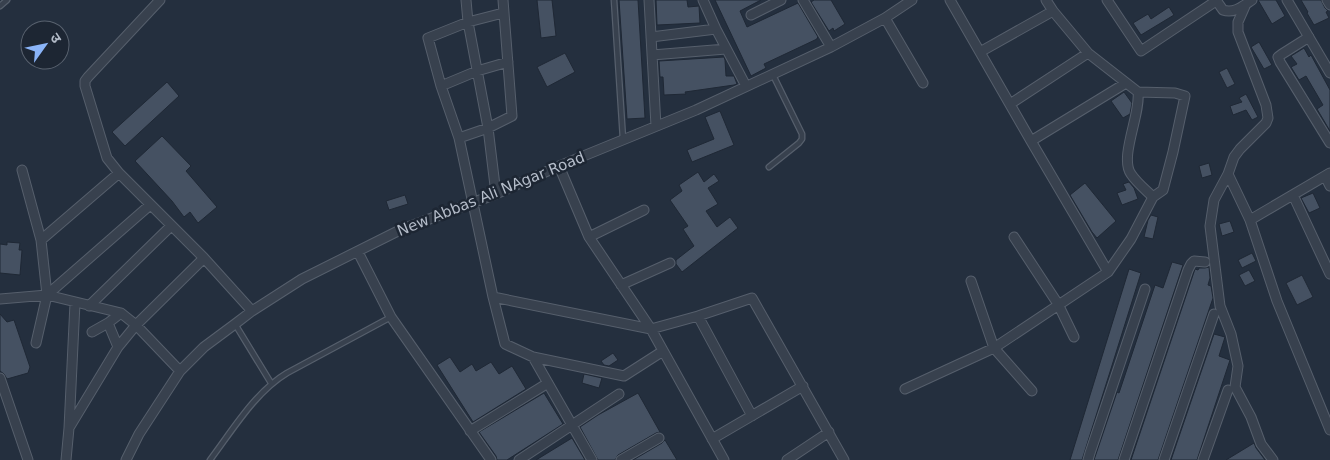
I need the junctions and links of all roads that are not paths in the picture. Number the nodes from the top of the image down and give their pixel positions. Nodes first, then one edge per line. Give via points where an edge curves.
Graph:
1 (6, 0) edge
2 (160, 0) edge
3 (466, 0) edge
4 (503, 0) edge
5 (614, 0) edge
6 (649, 0) edge
7 (703, 0) edge
8 (781, 0) edge
9 (803, 0) edge
10 (912, 0) edge
11 (950, 0) edge
12 (1046, 0) edge
13 (1107, 0) edge
14 (1216, 0) edge
15 (1287, 0) edge
16 (1327, 0) edge
17 (1249, 2) edge
18 (1330, 5) edge
19 (0, 6) edge
20 (1053, 11) junction
21 (503, 13) junction
22 (751, 15) dead end
23 (885, 18) junction
24 (468, 22) junction
25 (716, 29) junction
26 (651, 37) junction
27 (1309, 37) junction
28 (830, 47) junction
29 (726, 49) junction
30 (980, 52) junction
31 (1088, 53) junction
32 (652, 55) junction
33 (508, 62) junction
34 (477, 71) junction
35 (773, 73) junction
36 (1330, 73) edge
37 (923, 83) dead end
38 (1126, 83) junction
39 (442, 86) junction
40 (746, 86) junction
41 (1138, 92) junction
42 (1010, 104) junction
43 (656, 126) junction
44 (488, 128) junction
45 (459, 138) junction
46 (623, 140) junction
47 (1031, 142) junction
48 (1330, 143) edge
49 (559, 166) junction
50 (769, 167) dead end
51 (22, 170) dead end
52 (119, 174) junction
53 (1228, 174) junction
54 (1327, 175) edge
55 (1330, 186) edge
56 (496, 194) junction
57 (1293, 195) junction
58 (1153, 197) junction
59 (474, 203) junction
60 (150, 205) junction
61 (644, 210) dead end
62 (1250, 220) junction
63 (171, 226) junction
64 (589, 237) junction
65 (1014, 237) dead end
66 (41, 240) junction
67 (358, 252) junction
68 (204, 258) junction
69 (1204, 262) dead end
70 (670, 264) dead end
71 (1108, 272) junction
72 (1330, 274) edge
73 (971, 281) dead end
74 (621, 284) junction
75 (1145, 289) dead end
76 (47, 295) junction
77 (493, 297) junction
78 (0, 299) edge
79 (75, 303) junction
80 (1058, 304) junction
81 (88, 306) junction
82 (252, 311) junction
83 (121, 313) junction
84 (1214, 314) dead end
85 (698, 316) junction
86 (391, 317) junction
87 (108, 323) junction
88 (235, 324) junction
89 (136, 325) junction
90 (651, 329) junction
91 (92, 332) dead end
92 (1074, 337) dead end
93 (36, 343) dead end
94 (118, 347) junction
95 (994, 348) junction
96 (663, 351) junction
97 (533, 357) junction
98 (180, 372) junction
99 (0, 378) edge
100 (548, 383) junction
101 (272, 384) junction
102 (803, 386) junction
103 (2, 389) edge
104 (905, 389) dead end
105 (1228, 390) dead end
106 (1032, 391) dead end
107 (619, 394) dead end
108 (752, 416) junction
109 (572, 424) junction
110 (69, 428) junction
111 (470, 430) junction
112 (1330, 430) edge
113 (829, 432) junction
114 (659, 438) dead end
115 (712, 439) junction
116 (28, 460) edge
117 (66, 460) edge
118 (126, 460) edge
119 (210, 460) edge
120 (491, 460) edge
121 (519, 460) edge
122 (592, 460) edge
123 (621, 460) edge
124 (724, 460) edge
125 (786, 460) edge
126 (844, 460) edge
127 (1088, 460) edge
128 (1124, 460) edge
129 (1164, 460) edge
130 (1203, 460) edge
131 (1273, 460) edge

1 - 19 lane
2 - 52 street via 85,81 107,158
3 - 24 street
4 - 21 street
5 - 46 lane
6 - 26 street
7 - 25 street
8 - 22 street
9 - 28 street
10 - 23 street, New Abbas Ali NAgar Road
11 - 30 street
12 - 20 street
13 - 14 street via 1141,51
14 - 17 street via 1223,10 1230,12
15 - 27 street
16 - 18 street
17 - 53 street via 1238,22 1238,32 1268,118 1234,157
20 - 30 street
20 - 31 street
21 - 24 street
21 - 33 street
23 - 28 street, New Abbas Ali NAgar Road
23 - 37 street
24 - 34 street
24 - 39 street via 428,38
25 - 26 street
25 - 29 street
26 - 32 street
27 - 36 street
27 - 48 street via 1278,58
28 - 35 street, New Abbas Ali NAgar Road
29 - 32 street
29 - 40 street
30 - 42 street
31 - 38 street
31 - 42 street
32 - 43 street
33 - 34 street
33 - 44 street via 512,116
34 - 39 street
34 - 44 street
35 - 40 street, New Abbas Ali NAgar Road
35 - 50 lane via 802,139
38 - 41 street
38 - 47 street
39 - 45 street
40 - 43 street, New Abbas Ali NAgar Road
41 - 58 street via 1139,102 1127,153 1129,173
41 - 58 street via 1185,96 1163,190
42 - 47 street
43 - 46 street, New Abbas Ali NAgar Road
44 - 45 street
44 - 56 street
45 - 59 street
46 - 49 street, New Abbas Ali NAgar Road
47 - 71 street
49 - 56 street, New Abbas Ali NAgar Road
49 - 64 street
51 - 66 street
52 - 60 street
52 - 66 street
53 - 62 street
53 - 131 street via 1214,200 1210,226 1220,306 1238,366 1235,387 1261,444
54 - 55 street
54 - 57 street
56 - 59 street, New Abbas Ali NAgar Road
57 - 62 street
57 - 72 street
58 - 71 street via 1131,239
59 - 67 street, New Abbas Ali NAgar Road via 400,230
59 - 77 street
60 - 63 street
60 - 76 street
61 - 64 street
62 - 112 street via 1277,302
63 - 68 street
63 - 81 street
64 - 74 street
65 - 80 street
66 - 76 street
67 - 82 street, New Abbas Ali NAgar Road via 302,279
67 - 86 street
68 - 82 street
68 - 89 street
69 - 128 street via 1194,261 1188,270
70 - 74 street
71 - 80 street
73 - 95 street
74 - 90 street
75 - 127 street
76 - 78 street
76 - 79 street
76 - 93 street
77 - 90 street
77 - 97 street via 505,344
79 - 81 street
79 - 110 street
80 - 92 street
80 - 95 street
81 - 83 street
82 - 88 street, New Abbas Ali NAgar Road
83 - 87 street
83 - 89 street
84 - 129 street
85 - 90 street
85 - 102 street via 752,298
85 - 108 street
86 - 101 lane
86 - 111 street
87 - 91 street
87 - 94 street
88 - 98 street, New Abbas Ali NAgar Road via 204,347
88 - 101 lane
89 - 94 street
89 - 98 street
90 - 96 street
94 - 110 street
95 - 104 street
95 - 106 street
96 - 97 street via 624,376
96 - 115 street
97 - 100 street
98 - 118 street, New Abbas Ali NAgar Road via 139,434
99 - 103 street
100 - 109 street
100 - 111 street
101 - 119 lane via 256,399
102 - 108 street
102 - 113 street
103 - 116 street
105 - 130 street
107 - 109 street
108 - 115 street
109 - 121 street
109 - 122 street
110 - 117 street
111 - 120 street
113 - 125 street
113 - 126 street
114 - 123 street
115 - 124 street

